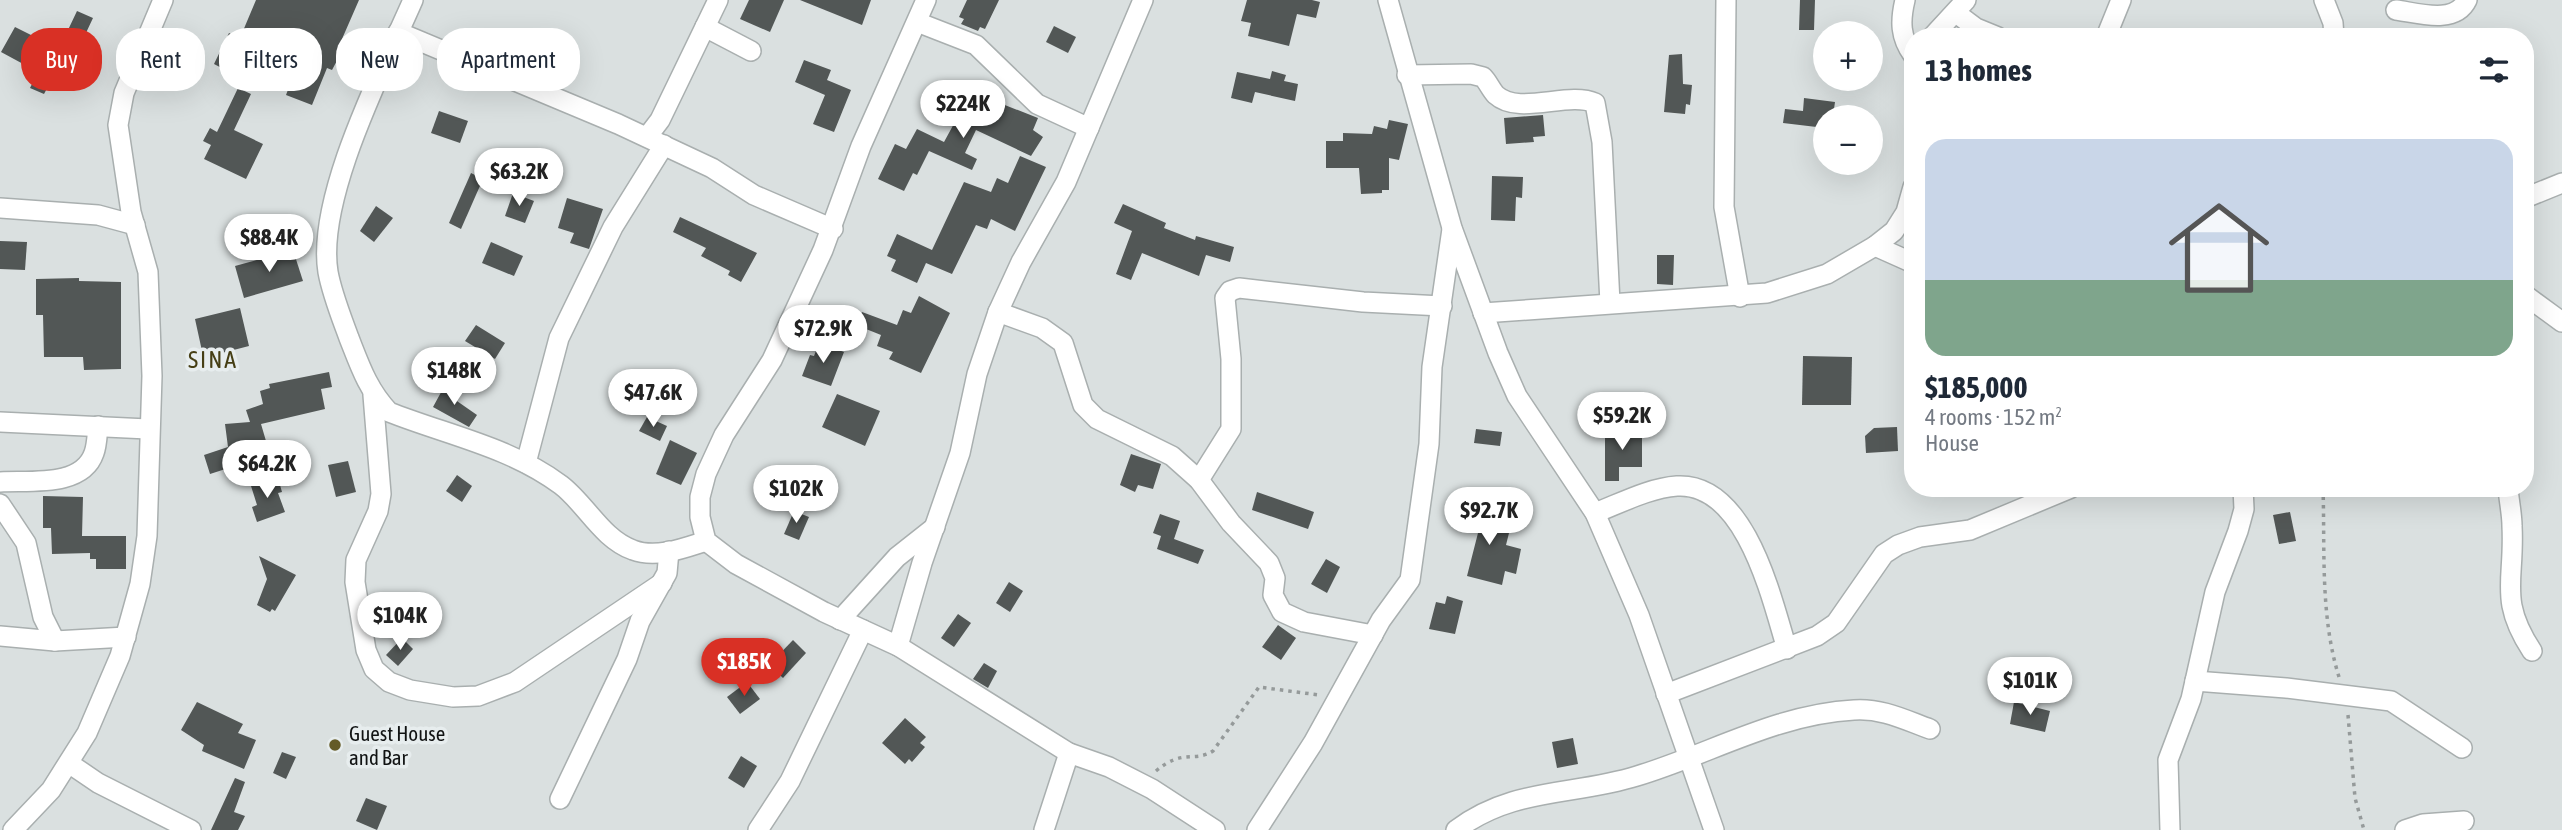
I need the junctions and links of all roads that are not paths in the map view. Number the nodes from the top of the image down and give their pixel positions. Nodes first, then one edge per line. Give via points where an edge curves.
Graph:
1 (163, 0) edge
2 (412, 0) edge
3 (718, 0) edge
4 (926, 0) edge
5 (1143, 0) edge
6 (1388, 0) edge
7 (1726, 0) edge
8 (1905, 0) edge
9 (2121, 0) edge
10 (2324, 0) edge
11 (2467, 0) edge
12 (1961, 7) edge
13 (2396, 10) dead end
14 (917, 22) junction
15 (705, 27) junction
16 (400, 28) edge
17 (1941, 28) edge
18 (1976, 28) edge
19 (2110, 28) edge
20 (2333, 28) edge
21 (423, 43) edge
22 (1904, 43) edge
23 (751, 51) dead end
24 (1407, 75) junction
25 (373, 91) edge
26 (1089, 128) junction
27 (655, 141) junction
28 (2562, 183) edge
29 (2534, 194) edge
30 (0, 208) edge
31 (1904, 215) edge
32 (135, 225) junction
33 (1452, 228) junction
34 (833, 229) junction
35 (1875, 246) junction
36 (1904, 259) edge
37 (1740, 297) junction
38 (2534, 302) edge
39 (1610, 303) junction
40 (1442, 306) junction
41 (998, 312) junction
42 (1483, 313) junction
43 (2562, 322) edge
44 (373, 395) junction
45 (0, 422) edge
46 (98, 426) junction
47 (148, 429) junction
48 (526, 463) junction
49 (1199, 480) junction
50 (0, 482) edge
51 (2049, 497) edge
52 (2243, 497) edge
53 (2509, 497) edge
54 (0, 504) edge
55 (1595, 513) junction
56 (935, 527) junction
57 (706, 541) junction
58 (669, 551) junction
59 (662, 583) junction
60 (839, 620) junction
61 (863, 630) junction
62 (1373, 635) junction
63 (0, 636) edge
64 (126, 637) junction
65 (55, 641) junction
66 (898, 646) junction
67 (1787, 649) junction
68 (2532, 651) dead end
69 (2195, 681) junction
70 (1666, 694) junction
71 (1930, 729) dead end
72 (2462, 748) dead end
73 (1069, 753) junction
74 (1687, 758) junction
75 (70, 764) junction
76 (561, 799) dead end
77 (2464, 821) dead end
78 (13, 830) edge
79 (191, 830) edge
80 (758, 830) edge
81 (1044, 830) edge
82 (1215, 830) edge
83 (1257, 830) edge
84 (1456, 830) edge
85 (1714, 830) edge
86 (2170, 830) edge
87 (2405, 830) edge

1 - 32 street via 124,93 118,125
2 - 16 street
3 - 15 street
4 - 14 street
5 - 26 street
6 - 24 street
7 - 37 street via 1724,207
8 - 22 street
9 - 19 street
10 - 20 street
11 - 13 street via 2455,13 2434,16
12 - 17 street
12 - 18 street
14 - 26 street via 976,45 1037,104
14 - 34 street via 861,146
15 - 23 street
15 - 27 street via 660,120
21 - 27 street
24 - 33 street
24 - 39 street via 1471,74 1483,77 1496,95 1516,102 1595,103 1602,142
25 - 44 street via 327,228 328,271 337,305
26 - 41 street
27 - 34 street via 712,168 754,195
27 - 48 street via 564,328
28 - 29 street
30 - 32 street via 98,215
31 - 35 street via 1894,231
32 - 47 street via 148,272 152,376
33 - 40 street
33 - 42 street
34 - 57 street via 772,360 724,435 706,474 699,517
35 - 36 street
35 - 37 street via 1827,274
37 - 39 street
38 - 43 street
39 - 42 street
40 - 49 street via 1230,290 1224,310 1231,359 1231,429
40 - 62 street via 1432,366 1429,444 1416,554 1410,580
41 - 49 street via 1042,328 1063,342 1083,405 1118,432 1172,456
41 - 56 street
42 - 55 street via 1517,396
44 - 48 street via 389,412
44 - 59 street via 381,494 356,560 355,582 366,650 374,669 389,682 432,694 478,696 515,682
45 - 46 street
46 - 47 street
46 - 50 street via 95,452 82,469 52,480
47 - 64 street via 147,536
48 - 58 street via 563,487 619,543 634,551
49 - 62 street via 1269,563 1275,578 1273,595 1282,612 1304,622
51 - 67 street via 1970,530 1898,545 1884,554 1836,623
52 - 69 street via 2244,509 2215,592
53 - 68 street via 2510,601
54 - 65 street via 26,543 43,617
55 - 67 street via 1679,486 1708,493 1726,507 1756,554
55 - 70 street via 1639,615
56 - 60 street via 897,557
56 - 66 street
57 - 58 street
57 - 60 street via 736,564
58 - 59 street
59 - 76 street via 640,621 627,659
60 - 61 street
61 - 66 street
61 - 80 street via 790,781
62 - 83 street
63 - 65 street
64 - 65 street
64 - 75 street
66 - 73 street
67 - 70 street
69 - 72 street via 2378,698 2401,705
69 - 86 street via 2168,760
70 - 74 street
71 - 74 street via 1878,710 1829,712 1785,721
73 - 81 street
73 - 82 street via 1142,784
74 - 84 street via 1605,785 1507,802
74 - 85 street
75 - 78 street
75 - 79 street
77 - 87 street

